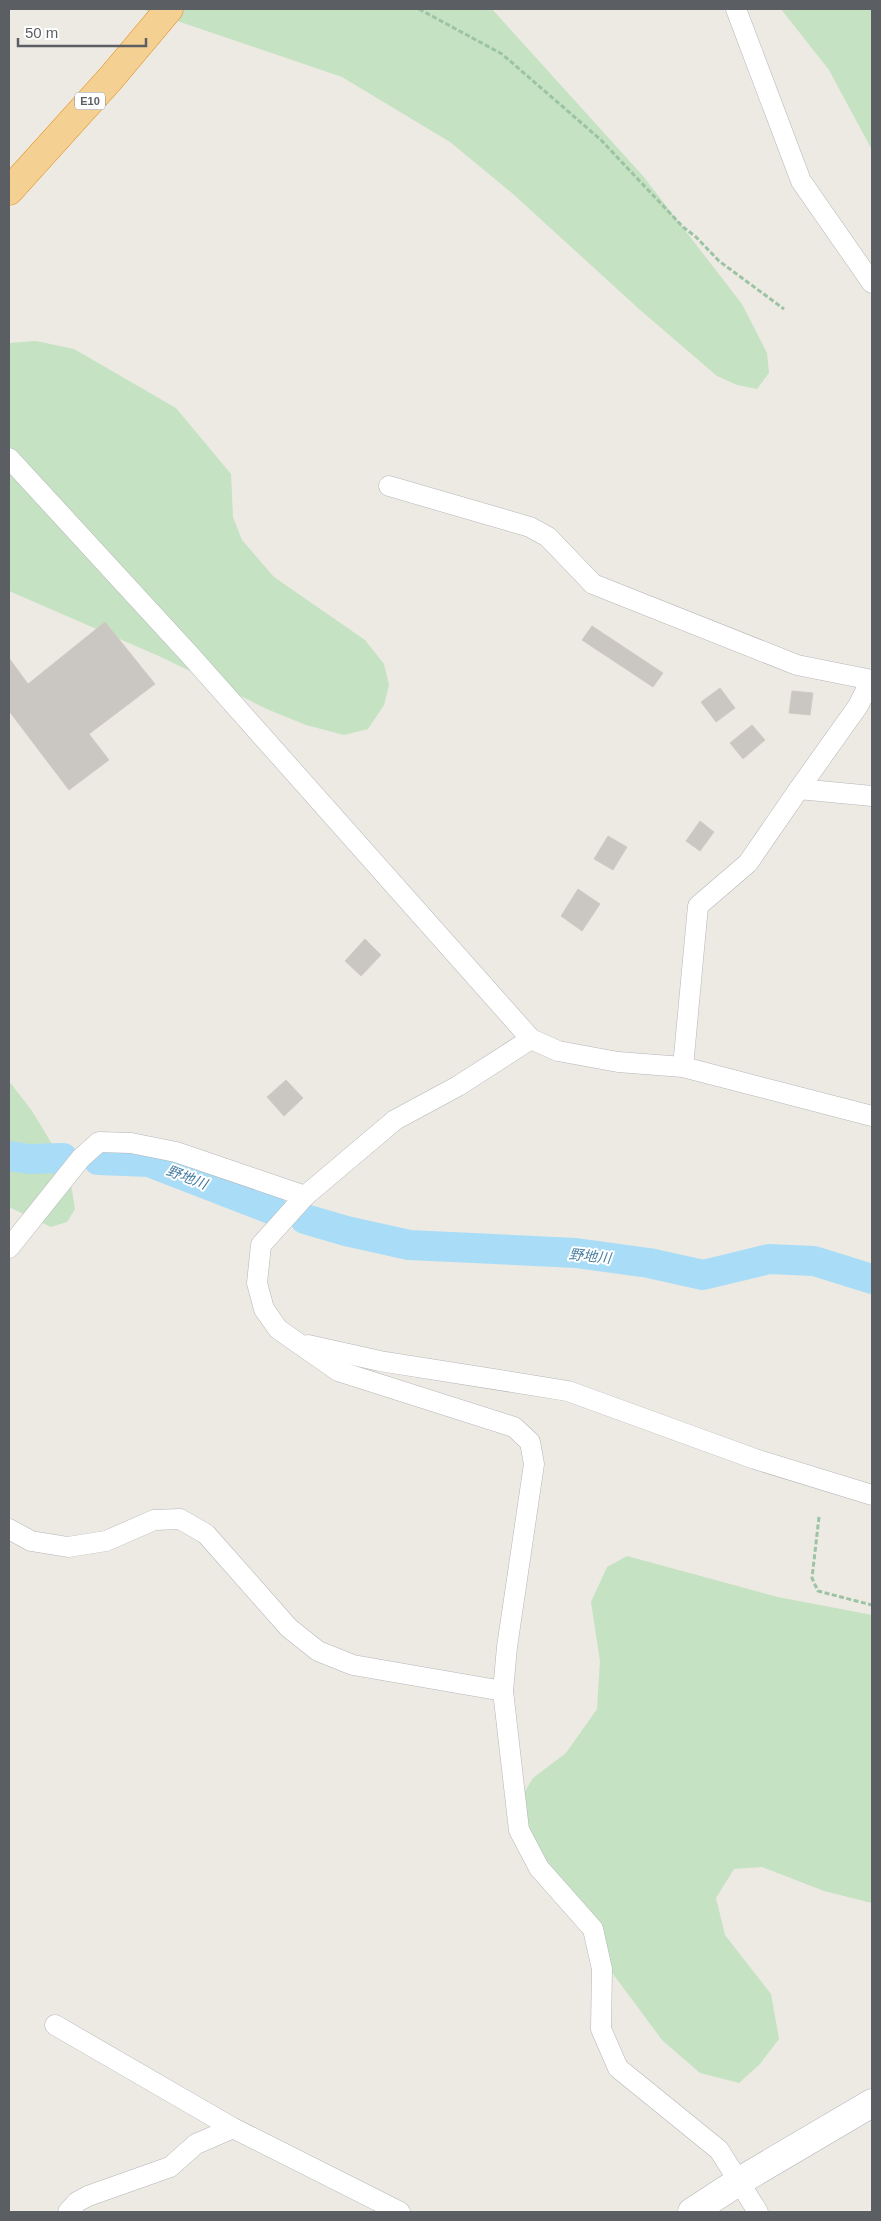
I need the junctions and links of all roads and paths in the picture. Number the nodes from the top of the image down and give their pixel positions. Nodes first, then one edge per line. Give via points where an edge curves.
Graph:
1 (169, 9) edge
2 (419, 9) edge
3 (736, 9) edge
4 (9, 191) edge
5 (872, 283) edge
6 (784, 310) dead end
7 (9, 458) edge
8 (390, 486) dead end
9 (872, 680) edge
10 (799, 789) junction
11 (872, 796) edge
12 (531, 1039) junction
13 (683, 1067) junction
14 (872, 1116) edge
15 (305, 1196) junction
16 (9, 1248) edge
17 (301, 1344) junction
18 (872, 1494) edge
19 (819, 1517) dead end
20 (9, 1529) edge
21 (872, 1604) edge
22 (503, 1691) junction
23 (55, 2025) dead end
24 (872, 2103) edge
25 (233, 2128) junction
26 (738, 2182) junction
27 (68, 2212) edge
28 (400, 2212) edge
29 (692, 2212) edge
30 (758, 2212) edge

1 - 4 highway, E10
2 - 6 path via 502,54 601,140 719,261
3 - 5 street via 801,181
7 - 12 street
8 - 9 street via 530,527 548,537 592,584 798,665
9 - 10 street via 858,706
10 - 11 street
10 - 13 street via 748,863 698,906
12 - 13 street via 558,1051 618,1062
12 - 15 street via 458,1086 395,1120
13 - 14 street
15 - 16 street via 176,1152 131,1142 99,1142 81,1158
15 - 17 street via 261,1245 257,1283 264,1309 278,1329
17 - 18 street via 380,1361 568,1390 755,1459
17 - 22 street via 338,1371 514,1427 530,1442 534,1464
19 - 21 path via 812,1578 818,1591
20 - 22 street via 31,1541 68,1546 106,1541 154,1520 180,1519 206,1534 289,1628 318,1651 354,1666
22 - 26 street via 519,1830 539,1868 593,1929 602,1969 601,2029 618,2068 719,2150
23 - 25 street
24 - 26 street
25 - 27 street via 196,2144 170,2167 88,2196
25 - 28 street
26 - 29 street
26 - 30 street

